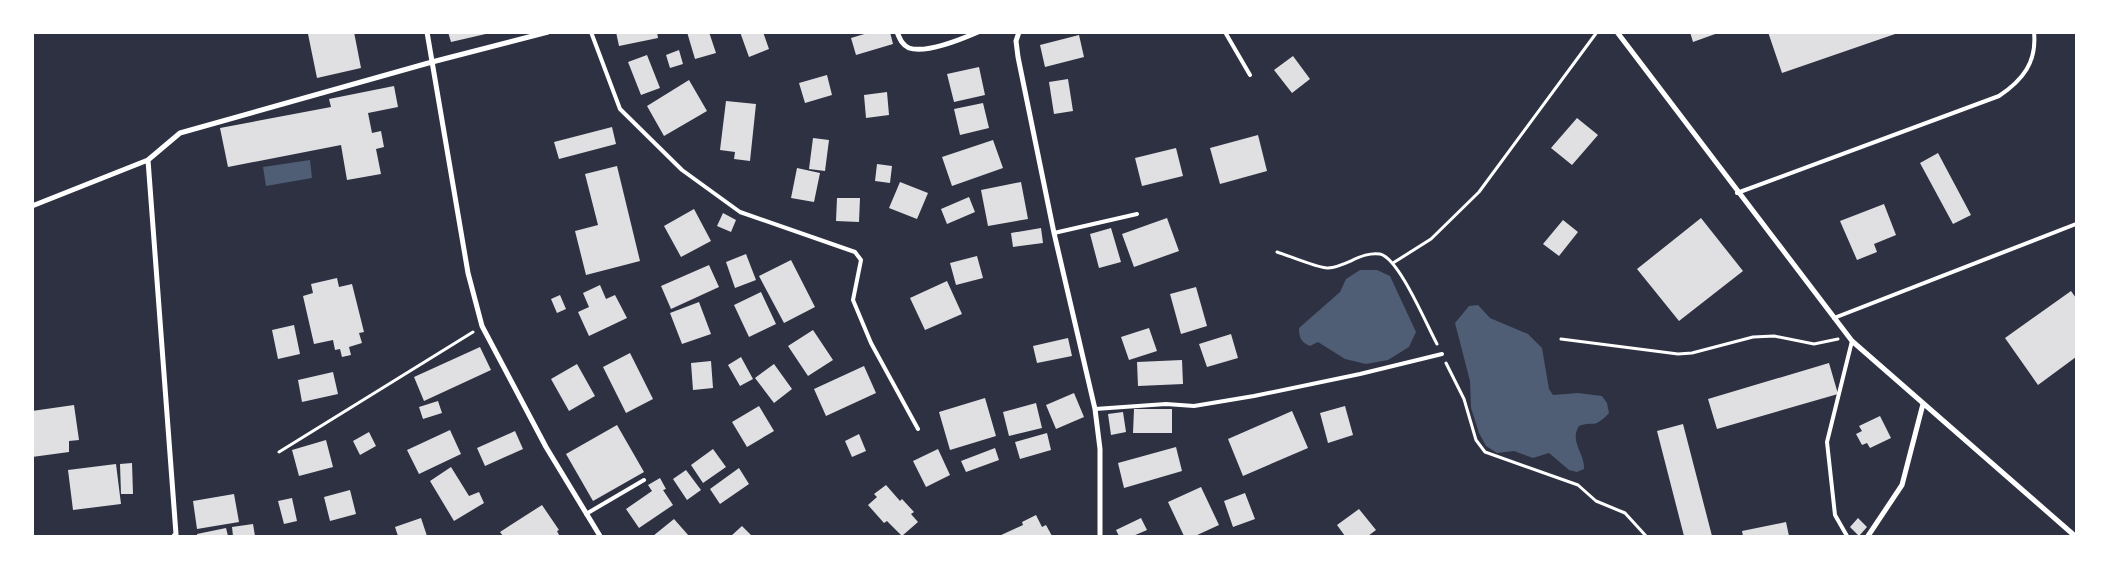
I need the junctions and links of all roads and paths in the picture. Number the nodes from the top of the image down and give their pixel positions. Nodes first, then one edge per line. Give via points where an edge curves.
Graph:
1 (427, 32) edge
2 (548, 32) edge
3 (591, 32) edge
4 (897, 32) edge
5 (978, 32) edge
6 (1019, 32) edge
7 (1225, 32) edge
8 (1597, 32) edge
9 (1617, 32) edge
10 (2034, 32) edge
11 (432, 62) junction
12 (1250, 75) dead end
13 (148, 160) junction
14 (1737, 193) junction
15 (32, 206) edge
16 (1137, 214) dead end
17 (2076, 224) edge
18 (1054, 234) junction
19 (1277, 252) dead end
20 (1393, 263) junction
21 (1834, 318) junction
22 (482, 326) junction
23 (1561, 338) dead end
24 (1850, 339) junction
25 (1442, 354) junction
26 (1923, 404) junction
27 (1095, 409) junction
28 (918, 429) dead end
29 (278, 452) dead end
30 (644, 480) dead end
31 (586, 514) junction
32 (174, 536) edge
33 (600, 536) edge
34 (1100, 536) edge
35 (1646, 536) edge
36 (1846, 536) edge
37 (1868, 536) edge
38 (2075, 536) edge

1 - 11 street
2 - 11 street
3 - 28 lane via 620,109 682,170 740,212 854,252 861,260 853,300 871,343
4 - 5 street via 903,45 919,49 949,44
6 - 18 street via 1016,41 1018,57
7 - 12 lane
8 - 20 path via 1479,192 1431,239
9 - 14 street
10 - 14 lane via 2036,46 2032,62 2021,78 1999,96
11 - 13 street via 180,133
11 - 22 street via 468,273
13 - 15 street
13 - 32 street
14 - 21 street
16 - 18 lane
17 - 21 lane
18 - 27 street
19 - 20 path via 1328,268 1370,254 1381,254
20 - 25 path
21 - 24 street
22 - 29 path
22 - 31 street via 546,447
23 - 24 path via 1678,354 1753,336 1774,336 1814,344
24 - 26 street
24 - 36 lane via 1827,442 1835,515
25 - 27 lane via 1341,378 1194,406 1166,404
25 - 35 path via 1464,399 1476,440 1485,452 1578,485 1596,501 1625,514
26 - 37 street via 1902,485
26 - 38 street
27 - 34 street via 1100,449
30 - 31 lane
31 - 33 street

